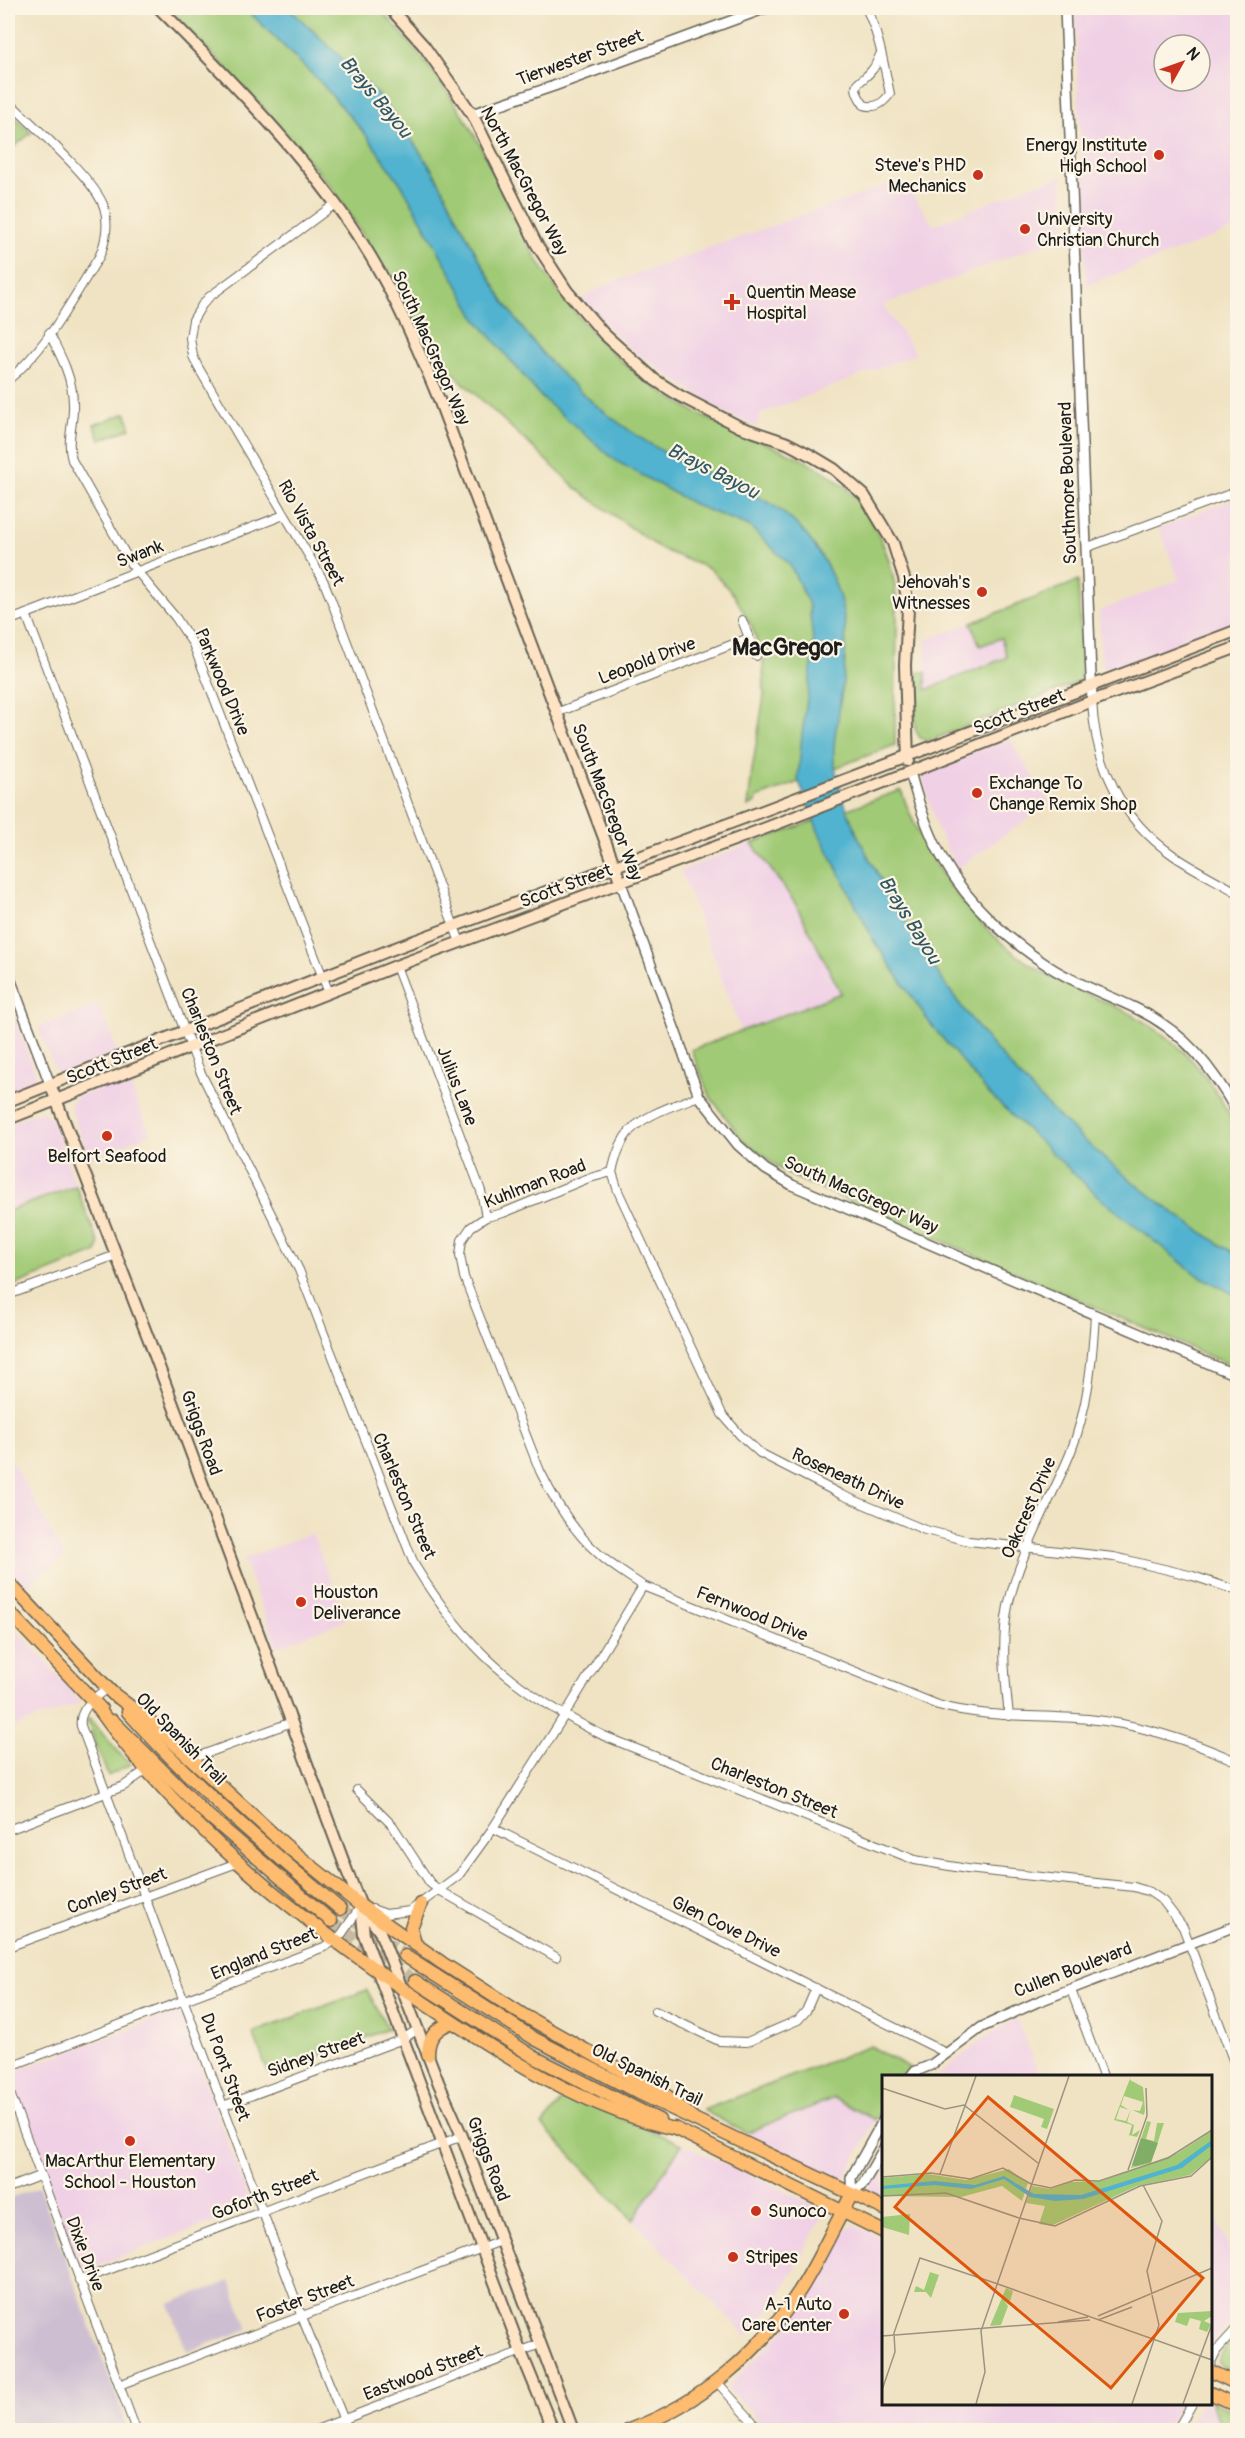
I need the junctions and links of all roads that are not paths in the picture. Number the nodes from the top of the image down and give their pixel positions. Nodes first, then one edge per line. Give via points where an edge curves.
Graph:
1 (159, 8) edge
2 (390, 8) edge
3 (766, 8) edge
4 (866, 8) edge
5 (1065, 8) edge
6 (880, 53) junction
7 (8, 101) edge
8 (472, 114) junction
9 (335, 204) junction
10 (49, 333) junction
11 (8, 380) edge
12 (1238, 491) edge
13 (284, 515) junction
14 (1088, 547) junction
15 (136, 571) junction
16 (26, 614) junction
17 (8, 621) edge
18 (742, 621) dead end
19 (1235, 631) edge
20 (749, 638) junction
21 (1238, 646) edge
22 (756, 656) dead end
23 (1092, 684) junction
24 (1092, 701) junction
25 (556, 712) junction
26 (907, 755) junction
27 (910, 771) junction
28 (614, 867) junction
29 (621, 883) junction
30 (1238, 893) edge
31 (454, 926) junction
32 (460, 942) junction
33 (396, 966) junction
34 (8, 973) edge
35 (322, 977) junction
36 (328, 993) junction
37 (185, 1029) junction
38 (191, 1047) junction
39 (50, 1084) junction
40 (699, 1096) junction
41 (8, 1101) edge
42 (56, 1101) junction
43 (1238, 1114) edge
44 (8, 1119) edge
45 (612, 1172) junction
46 (486, 1217) junction
47 (462, 1240) joint
48 (116, 1255) junction
49 (8, 1294) edge
50 (1095, 1315) junction
51 (1238, 1376) edge
52 (1029, 1548) junction
53 (8, 1582) edge
54 (643, 1586) junction
55 (1238, 1591) edge
56 (8, 1611) edge
57 (109, 1690) junction
58 (94, 1703) junction
59 (564, 1716) junction
60 (1009, 1716) junction
61 (292, 1722) junction
62 (191, 1759) junction
63 (1238, 1762) edge
64 (146, 1770) junction
65 (357, 1790) dead end
66 (105, 1793) junction
67 (492, 1828) junction
68 (8, 1830) edge
69 (237, 1863) junction
70 (440, 1890) junction
71 (145, 1897) junction
72 (421, 1904) junction
73 (361, 1906) junction
74 (340, 1909) tunnel mouth
75 (331, 1921) tunnel mouth
76 (1238, 1925) edge
77 (333, 1941) junction
78 (1190, 1943) junction
79 (415, 1944) junction
80 (8, 1947) edge
81 (405, 1956) tunnel mouth
82 (556, 1957) dead end
83 (378, 1973) junction
84 (415, 1981) tunnel mouth
85 (816, 1988) junction
86 (403, 1989) junction
87 (1071, 1990) junction
88 (185, 2002) junction
89 (655, 2011) dead end
90 (452, 2022) junction
91 (418, 2029) junction
92 (403, 2039) junction
93 (946, 2053) junction
94 (428, 2055) junction
95 (931, 2065) junction
96 (8, 2067) edge
97 (1238, 2073) edge
98 (911, 2075) edge
99 (927, 2075) edge
100 (1103, 2075) edge
101 (8, 2088) edge
102 (223, 2106) junction
103 (698, 2120) junction
104 (882, 2123) edge
105 (679, 2130) junction
106 (462, 2136) junction
107 (694, 2138) junction
108 (442, 2144) junction
109 (882, 2151) edge
110 (39, 2176) junction
111 (8, 2188) edge
112 (852, 2194) junction
113 (882, 2208) edge
114 (263, 2212) junction
115 (842, 2212) junction
116 (882, 2231) edge
117 (501, 2241) junction
118 (481, 2248) junction
119 (79, 2281) junction
120 (302, 2317) junction
121 (1238, 2327) edge
122 (540, 2344) junction
123 (520, 2352) junction
124 (1212, 2360) edge
125 (1212, 2372) edge
126 (718, 2383) junction
127 (1238, 2384) edge
128 (118, 2385) junction
129 (1212, 2394) edge
130 (1191, 2405) edge
131 (1238, 2406) edge
132 (344, 2420) junction
133 (136, 2430) edge
134 (316, 2430) edge
135 (348, 2430) edge
136 (552, 2430) edge
137 (573, 2430) edge
138 (629, 2430) edge
139 (760, 2430) edge
140 (1177, 2430) edge

1 - 9 main road, South MacGregor Way via 218,67
2 - 8 main road, North MacGregor Way via 424,46
3 - 8 street, Tierwester Street
4 - 6 street
5 - 14 street, Southmore Boulevard
6 - 6 street via 872,71 856,87 857,96 871,107 883,103 890,94
7 - 10 street via 92,186 106,216 99,257
8 - 26 main road, North MacGregor Way via 537,245 567,291 610,341 655,380 705,410 787,443 822,462 869,503 893,543 904,578 908,609
9 - 13 street, Rio Vista Street via 208,297 191,329 191,347 198,368
9 - 25 main road, South MacGregor Way via 397,305 438,397
10 - 11 street
10 - 15 street, Parkwood Drive via 66,367 72,391 72,460
12 - 14 street
13 - 15 street, Swank
13 - 31 street, Rio Vista Street via 330,597
14 - 23 street, Southmore Boulevard
15 - 16 street, Swank
15 - 35 street, Parkwood Drive via 193,644
16 - 17 street, Swank
16 - 37 street, Charleston Street
18 - 20 street
19 - 21 street
19 - 23 main road, Scott Street
20 - 22 street
20 - 25 street, Leopold Drive
21 - 24 main road, Scott Street
23 - 24 street, Southmore Boulevard
23 - 26 main road, Scott Street
24 - 27 main road, Scott Street
24 - 30 street, Southmore Boulevard via 1100,758 1131,815 1174,856
25 - 28 main road, South MacGregor Way
26 - 27 main road, North MacGregor Way
26 - 28 main road, Scott Street
27 - 29 main road, Scott Street
27 - 43 street, North MacGregor Way via 944,861 994,923 1054,970 1137,1009 1183,1038 1218,1078
28 - 29 main road, South MacGregor Way
28 - 31 main road, Scott Street
29 - 32 main road, Scott Street
29 - 40 street, South MacGregor Way
31 - 32 street, Rio Vista Street
31 - 35 main road, Scott Street
32 - 33 main road, Scott Street
33 - 36 main road, Scott Street
33 - 46 street, Julius Lane via 481,1191
34 - 39 street, Griggs Road
35 - 36 street, Parkwood Drive
35 - 37 main road, Scott Street
36 - 38 main road, Scott Street
37 - 38 street, Charleston Street
37 - 39 main road, Scott Street
38 - 42 main road, Scott Street
38 - 59 street, Charleston Street via 227,1130 299,1270 414,1564 438,1603 490,1662
39 - 41 main road, Scott Street
39 - 42 main road, Griggs Road
40 - 45 street, Kuhlman Road via 654,1113 626,1134
40 - 50 street, South MacGregor Way via 738,1145 765,1169 792,1185
42 - 44 main road, Scott Street
42 - 48 main road, Griggs Road
45 - 46 street, Kuhlman Road
45 - 52 street, Roseneath Drive via 707,1384 722,1414 740,1435 760,1453 787,1468 925,1530 969,1541
46 - 47 street, Kuhlman Road via 471,1227
47 - 54 street, Fernwood Drive via 464,1277 554,1500 600,1555
48 - 49 street
48 - 61 main road, Griggs Road
50 - 51 street, South MacGregor Way
50 - 52 street, Oakcrest Drive via 1087,1397 1071,1452
52 - 55 street, Roseneath Drive via 1114,1557
52 - 60 street, Oakcrest Drive via 1015,1576 1005,1631
53 - 57 main road, Old Spanish Trail
54 - 59 street
54 - 60 street, Fernwood Drive via 938,1705 965,1713
56 - 58 main road, Old Spanish Trail
57 - 58 street, Du Pont Street
57 - 62 main road
57 - 74 main road, Old Spanish Trail via 206,1792
58 - 64 main road
58 - 66 street, Du Pont Street via 82,1712 80,1720
58 - 75 main road, Old Spanish Trail via 204,1812
59 - 67 street
59 - 78 street, Charleston Street via 604,1736 915,1860 1150,1892 1174,1913
60 - 63 street, Fernwood Drive via 1115,1723 1183,1740
61 - 62 street
61 - 73 main road, Griggs Road
62 - 73 main road via 284,1844
64 - 66 street via 132,1782
64 - 69 main road
65 - 70 street via 393,1826 430,1883
66 - 68 street
66 - 71 street, Du Pont Street
67 - 70 street via 459,1875
67 - 85 street, Glen Cove Drive
69 - 71 street, Conley Street
69 - 77 main road
70 - 72 street
70 - 82 street
71 - 80 street, Conley Street
71 - 88 street, Du Pont Street
72 - 73 street via 394,1914
72 - 79 main road via 411,1927
73 - 77 street, England Street
73 - 79 main road
73 - 83 main road, Griggs Road via 364,1935
73 - 86 main road, Griggs Road via 380,1932
76 - 78 street, Cullen Boulevard
77 - 83 main road
77 - 88 street, England Street
78 - 87 street, Cullen Boulevard
78 - 97 street, Charleston Street
79 - 103 main road via 525,2016 667,2096
81 - 103 main road, Old Spanish Trail via 535,2039
83 - 86 main road
83 - 92 main road, Griggs Road
84 - 105 main road, Old Spanish Trail via 534,2057
85 - 89 street via 798,2020 747,2042 719,2041
85 - 93 street, Glen Cove Drive
86 - 90 main road
86 - 91 main road, Griggs Road
87 - 93 street, Cullen Boulevard via 982,2027
87 - 100 street
88 - 96 street, England Street
88 - 102 street, Du Pont Street
90 - 94 main road via 433,2033
90 - 105 main road via 573,2093 628,2116
91 - 92 street, Sidney Street
91 - 94 main road, Griggs Road
92 - 102 street, Sidney Street
92 - 108 main road, Griggs Road
93 - 95 street, Cullen Boulevard
94 - 106 main road, Griggs Road
95 - 98 street, Cullen Boulevard
95 - 99 street
101 - 110 street, Dixie Drive
102 - 114 street, Du Pont Street
103 - 107 main road
103 - 112 main road, Old Spanish Trail
104 - 112 street via 851,2178
105 - 107 main road, Old Spanish Trail
106 - 108 street, Goforth Street
106 - 117 main road, Griggs Road
107 - 115 main road, Old Spanish Trail
108 - 114 street, Goforth Street
108 - 118 main road, Griggs Road
109 - 112 street via 863,2184
110 - 111 street
110 - 119 street, Dixie Drive
112 - 113 main road, Old Spanish Trail
112 - 115 main road
114 - 119 street, Goforth Street
114 - 120 street, Du Pont Street
115 - 116 main road, Old Spanish Trail
115 - 126 main road via 790,2305 752,2351
117 - 118 street, Foster Street
117 - 122 main road, Griggs Road
118 - 120 street, Foster Street
118 - 123 main road, Griggs Road
119 - 128 street, Dixie Drive
120 - 128 street, Foster Street
120 - 132 street, Du Pont Street
121 - 124 street
122 - 123 street, Eastwood Street
122 - 137 main road, Griggs Road
123 - 132 street, Eastwood Street
123 - 136 main road, Griggs Road
125 - 127 main road
126 - 138 main road via 681,2407
126 - 139 street
128 - 133 street, Dixie Drive
129 - 131 main road
130 - 140 street
132 - 134 street, Eastwood Street
132 - 135 street, Du Pont Street

